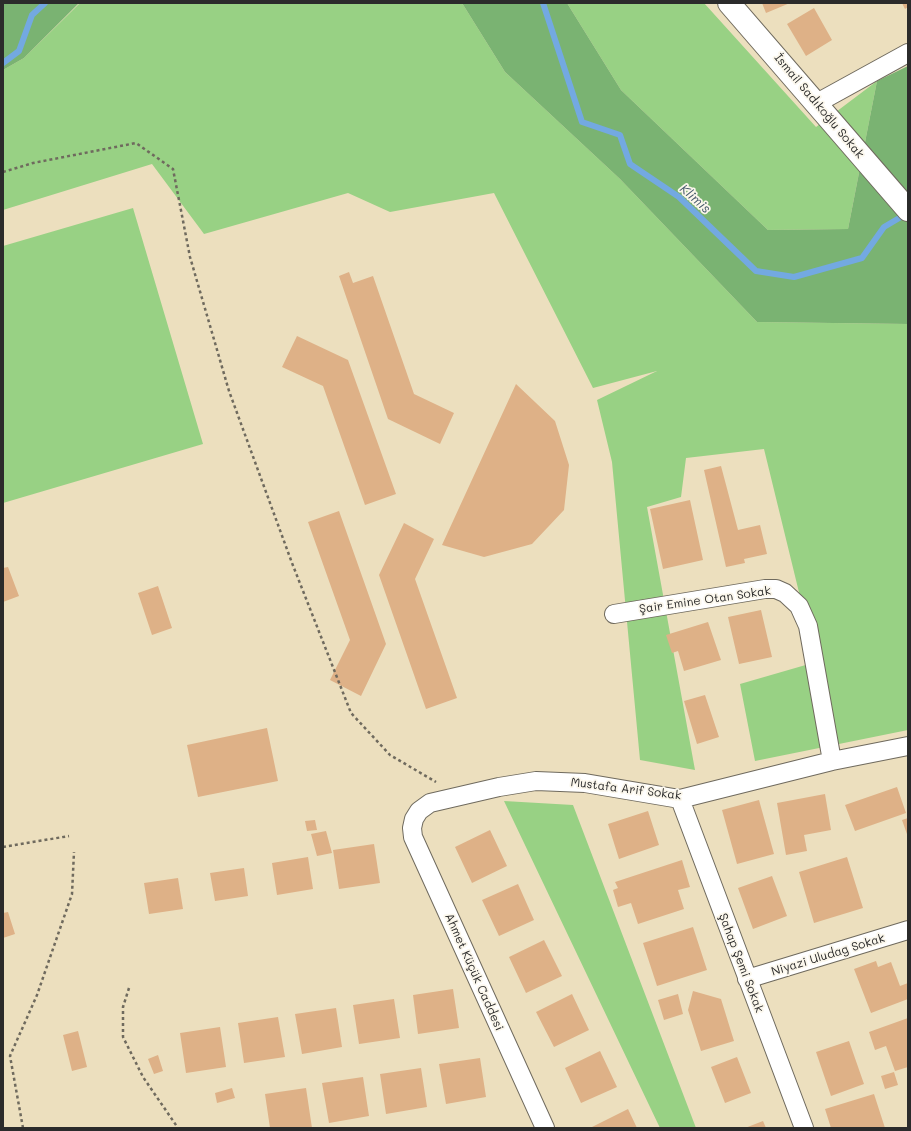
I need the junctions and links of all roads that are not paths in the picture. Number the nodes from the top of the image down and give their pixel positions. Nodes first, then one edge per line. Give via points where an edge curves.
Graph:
1 (730, 3) edge
2 (908, 53) edge
3 (817, 103) junction
4 (908, 210) edge
5 (614, 614) dead end
6 (908, 746) edge
7 (832, 761) junction
8 (680, 798) junction
9 (417, 814) joint
10 (908, 930) edge
11 (747, 980) junction
12 (545, 1128) edge
13 (804, 1128) edge

1 - 3 street, İsmail Sadıkoğlu Sokak
2 - 3 street
3 - 4 street, İsmail Sadıkoğlu Sokak
5 - 7 street, Şair Emine Otan Sokak via 765,589 776,589 785,593 799,606 808,626
6 - 7 street, Mustafa Arif Sokak
7 - 8 street, Mustafa Arif Sokak
8 - 9 street, Mustafa Arif Sokak via 558,781 518,784 430,803
8 - 11 street, Şahap Şemi Sokak
9 - 12 street, Ahmet Küçük Caddesi via 412,828 413,837
10 - 11 street, Niyazi Uludag Sokak
11 - 13 street, Şahap Şemi Sokak

